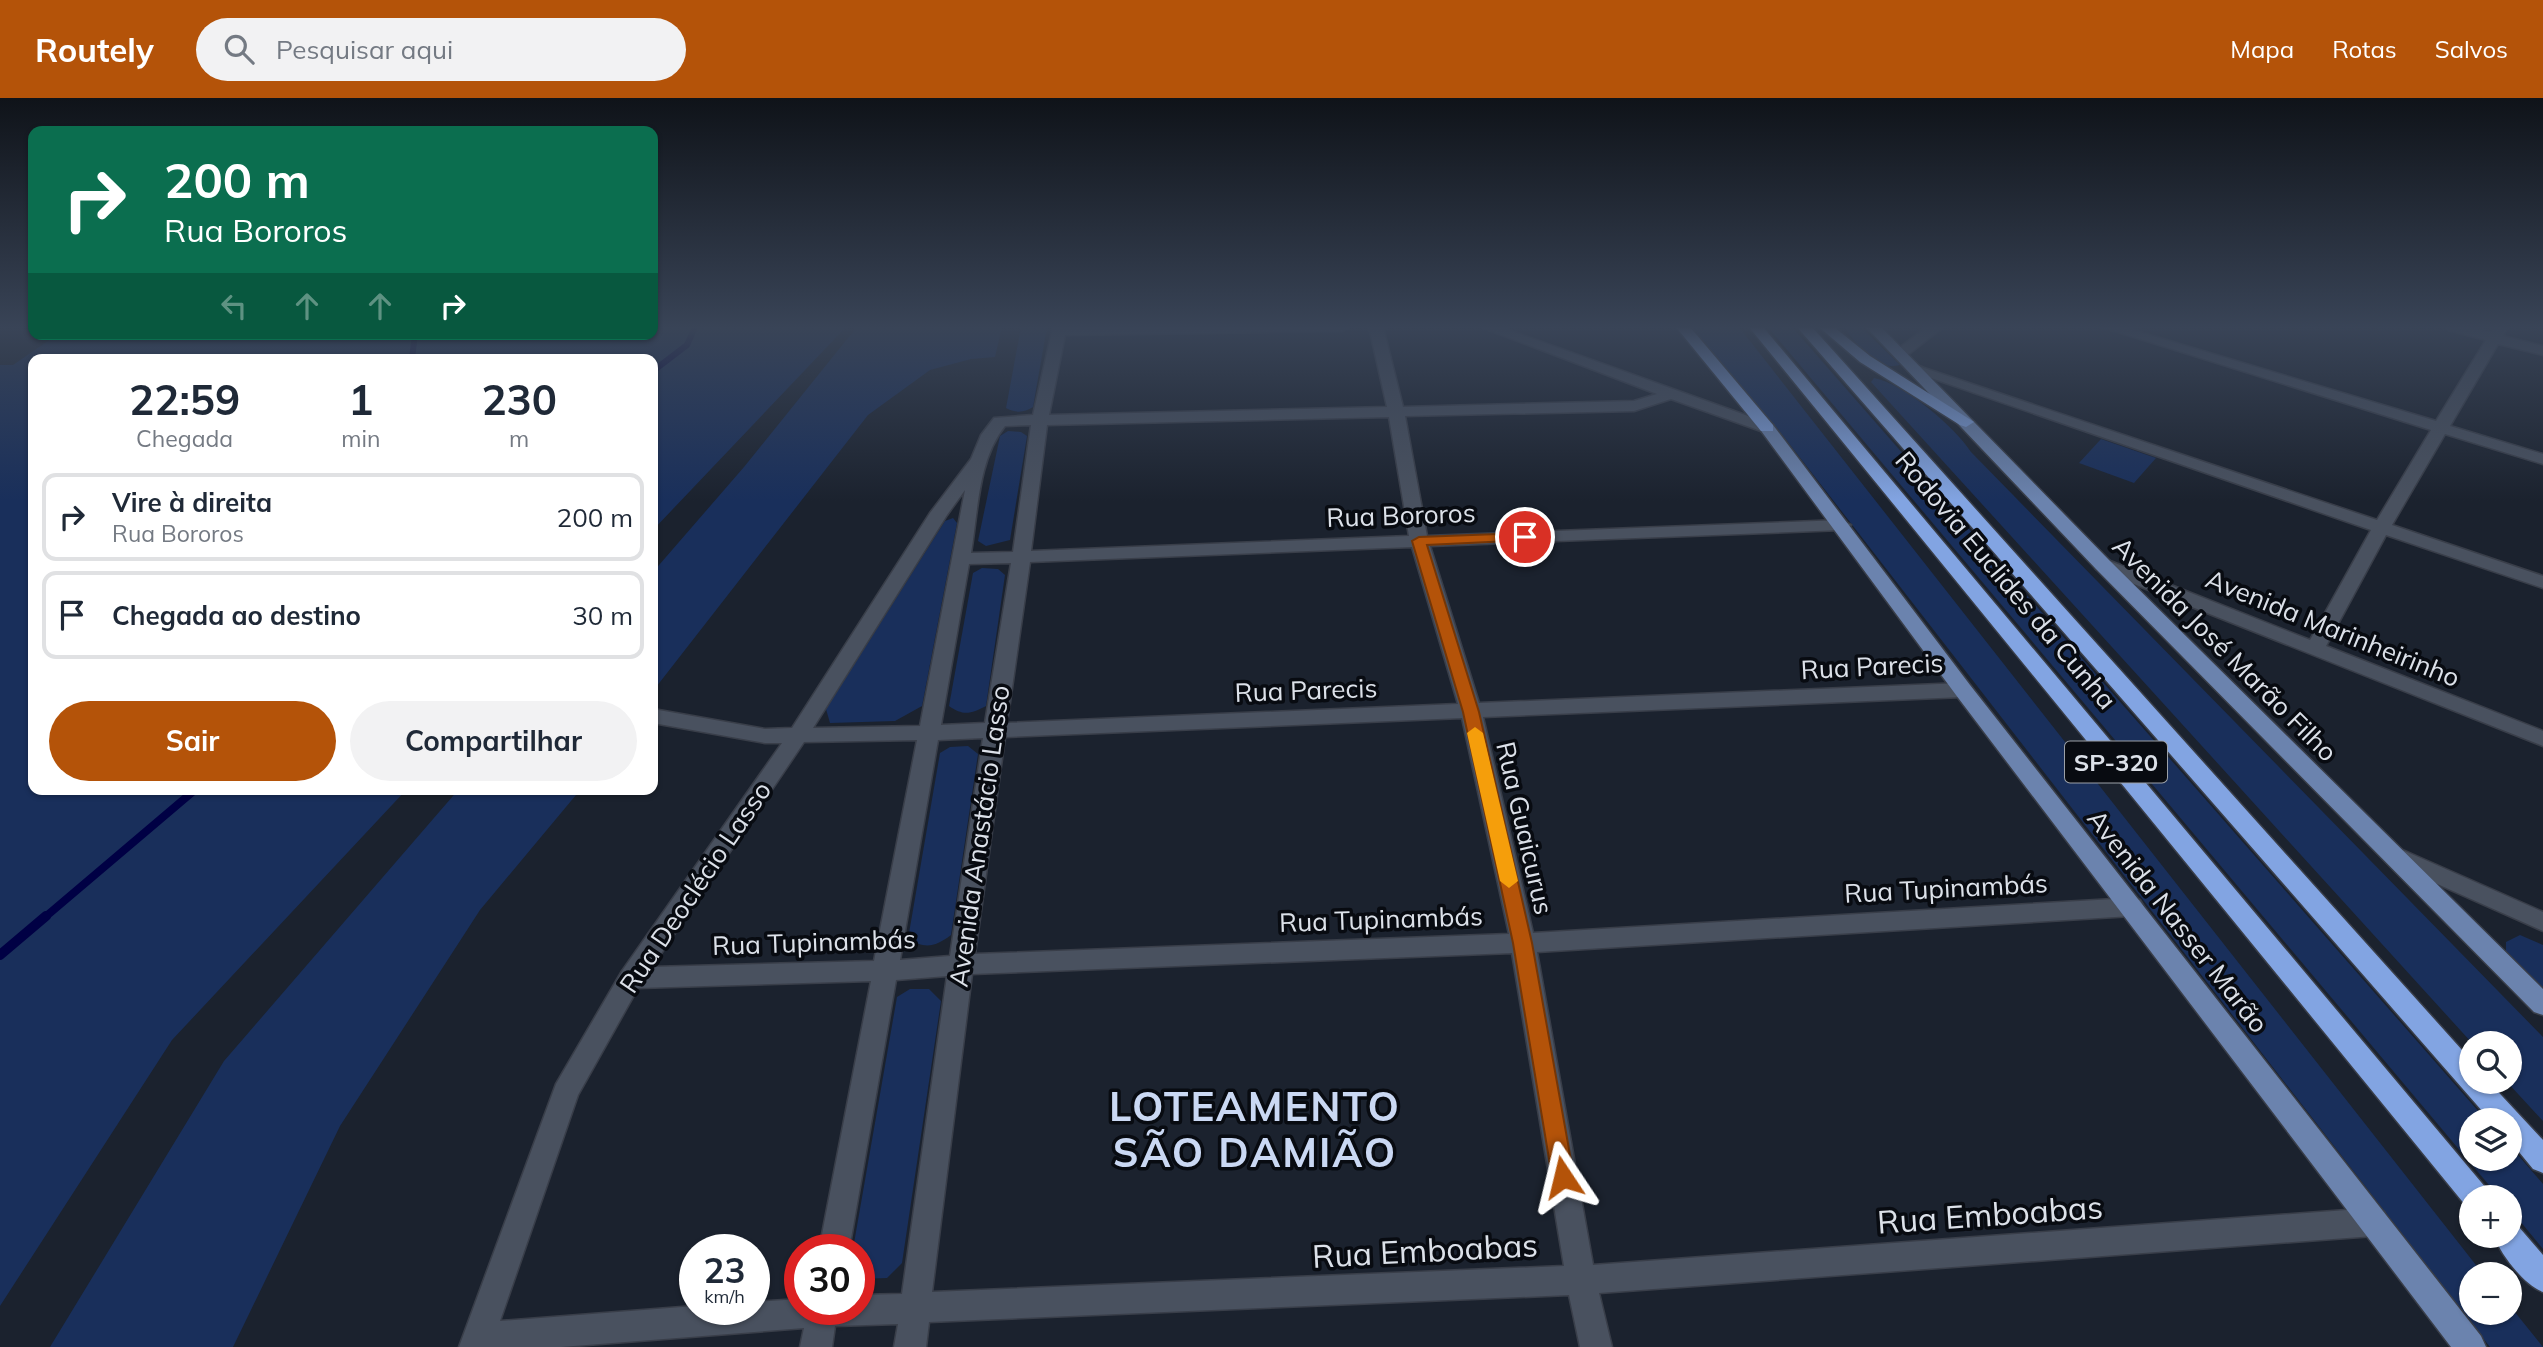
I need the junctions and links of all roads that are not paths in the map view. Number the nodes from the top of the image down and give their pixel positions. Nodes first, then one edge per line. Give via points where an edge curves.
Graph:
1 (1046, 385) edge
2 (1390, 385) edge
3 (1645, 385) edge
4 (1731, 385) edge
5 (1804, 385) edge
6 (1856, 385) edge
7 (1905, 385) edge
8 (1932, 385) edge
9 (1962, 385) edge
10 (2299, 385) edge
11 (2467, 385) edge
12 (1668, 394) junction
13 (1397, 414) junction
14 (1038, 422) junction
15 (1966, 422) junction
16 (1767, 428) junction
17 (2442, 429) junction
18 (979, 459) junction
19 (2543, 459) edge
20 (1842, 525) junction
21 (2382, 526) junction
22 (1419, 541) junction
23 (1022, 555) junction
24 (962, 559) junction
25 (2103, 565) junction
26 (2543, 582) edge
27 (2314, 650) junction
28 (1963, 690) junction
29 (1471, 712) junction
30 (658, 717) edge
31 (994, 728) junction
32 (927, 733) junction
33 (799, 734) junction
34 (2543, 739) edge
35 (2398, 857) junction
36 (2132, 907) junction
37 (2543, 922) edge
38 (1523, 943) junction
39 (960, 965) junction
40 (886, 971) junction
41 (631, 978) junction
42 (2543, 1004) edge
43 (2459, 1065) edge
44 (2484, 1094) edge
45 (2497, 1108) edge
46 (2522, 1137) edge
47 (2543, 1160) edge
48 (2466, 1185) edge
49 (2374, 1222) junction
50 (837, 1234) edge
51 (2518, 1248) edge
52 (2543, 1278) edge
53 (1581, 1280) junction
54 (875, 1309) edge
55 (915, 1309) junction
56 (784, 1314) edge
57 (820, 1325) edge
58 (477, 1342) edge
59 (816, 1347) edge
60 (910, 1347) edge
61 (1596, 1347) edge
62 (2470, 1347) edge

1 - 14 street, Avenida Anastácio Lasso
2 - 13 street, Rua Guaicurus
3 - 12 street
4 - 16 highway
5 - 48 highway, Rodovia Euclides da Cunha / SP-320
6 - 43 highway, Rodovia Euclides da Cunha / SP-320
7 - 15 highway
8 - 15 main road, Avenida José Marão Filho
9 - 21 street
10 - 17 street
11 - 17 street
12 - 13 street via 1634,406
12 - 16 street
13 - 14 street
13 - 22 street, Rua Guaicurus
14 - 18 street via 1000,421
14 - 23 street, Avenida Anastácio Lasso
15 - 25 main road, Avenida José Marão Filho
16 - 20 main road, Avenida Nasser Marão
17 - 19 street
17 - 21 street
18 - 24 street
18 - 33 street, Rua Deoclécio Lasso via 939,513
20 - 22 street, Rua Bororos
20 - 28 main road, Avenida Nasser Marão
21 - 26 street
21 - 27 street
22 - 23 street, Rua Bororos
22 - 29 street, Rua Guaicurus
23 - 24 street, Rua Bororos
23 - 31 street, Avenida Anastácio Lasso
24 - 32 street
25 - 27 street, Avenida Marinheirinho
25 - 35 main road, Avenida José Marão Filho
27 - 34 street, Avenida Marinheirinho
28 - 29 street, Rua Parecis
28 - 36 main road, Avenida Nasser Marão
29 - 31 street, Rua Parecis
29 - 38 street, Rua Guaicurus
30 - 33 street, Rua Parecis via 765,736
31 - 32 street, Rua Parecis
31 - 39 street, Avenida Anastácio Lasso
32 - 33 street, Rua Parecis
32 - 40 street
33 - 41 street, Rua Deoclécio Lasso
35 - 37 street
35 - 42 main road, Avenida José Marão Filho
36 - 38 street, Rua Tupinambás
36 - 49 main road, Avenida Nasser Marão
38 - 39 street, Rua Tupinambás
38 - 53 street, Rua Guaicurus
39 - 40 street, Rua Tupinambás
39 - 55 street, Avenida Anastácio Lasso
40 - 41 street, Rua Tupinambás
40 - 50 street
41 - 58 street, Rua Deoclécio Lasso via 566,1092
44 - 45 highway, Rodovia Euclides da Cunha / SP-320
46 - 47 highway, Rodovia Euclides da Cunha / SP-320
49 - 53 street, Rua Emboabas
49 - 62 main road, Avenida Nasser Marão
51 - 52 highway
53 - 55 street, Rua Emboabas
53 - 61 street, Rua Guaicurus
54 - 55 street, Rua Emboabas
55 - 60 street, Avenida Anastácio Lasso
56 - 58 street, Rua Emboabas
57 - 59 street

